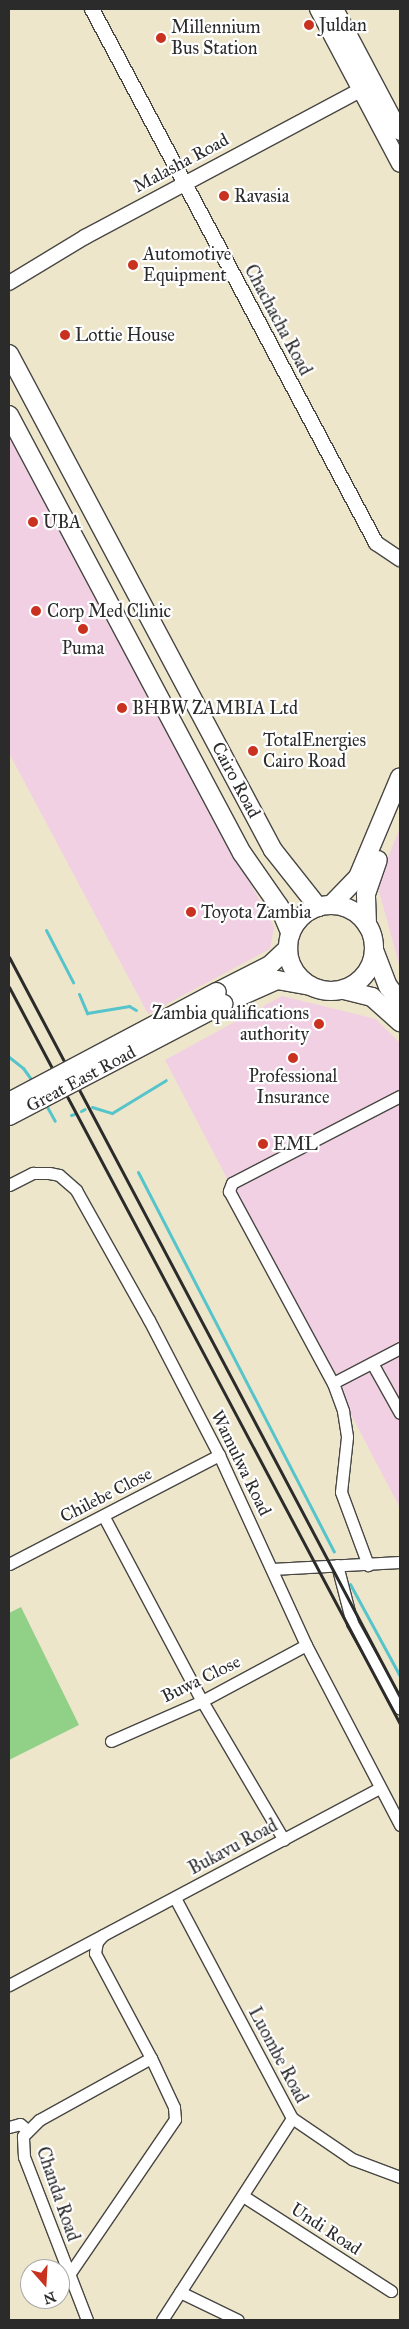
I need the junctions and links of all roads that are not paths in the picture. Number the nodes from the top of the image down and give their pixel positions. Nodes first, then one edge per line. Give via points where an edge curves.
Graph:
1 (92, 9) edge
2 (318, 9) edge
3 (335, 9) edge
4 (367, 86) junction
5 (400, 132) edge
6 (400, 164) edge
7 (184, 182) junction
8 (9, 282) edge
9 (9, 354) edge
10 (36, 405) junction
11 (10, 417) edge
12 (48, 428) junction
13 (23, 442) junction
14 (400, 559) edge
15 (183, 682) junction
16 (158, 695) junction
17 (196, 704) junction
18 (170, 718) junction
19 (400, 777) edge
20 (400, 807) edge
21 (324, 906) junction
22 (367, 925) junction
23 (290, 941) junction
24 (374, 950) junction
25 (318, 988) junction
26 (344, 990) junction
27 (220, 998) junction
28 (400, 1002) edge
29 (400, 1022) edge
30 (400, 1096) edge
31 (9, 1102) edge
32 (9, 1116) edge
33 (9, 1185) edge
34 (400, 1348) edge
35 (372, 1363) junction
36 (333, 1383) junction
37 (400, 1413) edge
38 (220, 1455) junction
39 (104, 1516) junction
40 (400, 1562) edge
41 (9, 1564) edge
42 (337, 1564) junction
43 (368, 1564) junction
44 (272, 1569) junction
45 (306, 1645) junction
46 (202, 1701) junction
47 (400, 1709) edge
48 (111, 1740) dead end
49 (380, 1788) junction
50 (400, 1825) edge
51 (284, 1840) junction
52 (175, 1898) junction
53 (102, 1935) junction
54 (9, 1985) edge
55 (151, 2058) junction
56 (292, 2118) junction
57 (9, 2127) edge
58 (27, 2130) junction
59 (400, 2176) edge
60 (243, 2196) junction
61 (62, 2259) edge
62 (70, 2273) edge
63 (70, 2281) edge
64 (180, 2292) junction
65 (390, 2292) dead end
66 (87, 2320) edge
67 (162, 2320) edge
68 (238, 2320) edge

1 - 7 street, Chachacha Road
2 - 4 main road
3 - 4 main road
4 - 5 main road
4 - 6 main road
4 - 7 street, Malasha Road
7 - 8 street, Malasha Road
7 - 14 street, Chachacha Road via 376,543
9 - 10 main road, Cairo Road
10 - 11 main road via 26,418
10 - 12 main road, Cairo Road
11 - 13 main road, Cairo Road
12 - 13 main road via 31,428
12 - 15 main road, Cairo Road
13 - 16 main road, Cairo Road
15 - 16 main road via 173,695
15 - 17 main road, Cairo Road
16 - 18 main road, Cairo Road
17 - 18 main road via 178,706
17 - 21 main road, Cairo Road via 273,850
18 - 23 main road, Cairo Road via 242,853 279,906
19 - 21 main road via 358,876
20 - 22 main road via 369,883
21 - 22 main road via 358,914
21 - 23 main road via 301,917
22 - 24 main road
23 - 25 main road via 296,973
23 - 27 main road, Great East Road via 270,965
24 - 26 main road via 365,974
24 - 28 main road via 388,986
25 - 26 main road
25 - 27 main road, Great East Road via 282,979
26 - 29 main road via 372,997
27 - 31 main road, Great East Road, bridge
27 - 32 main road, Great East Road, bridge
30 - 36 street via 232,1183 229,1188 231,1199
33 - 38 street, Wamulwa Road via 33,1173 49,1173 59,1175 76,1190
34 - 35 street
35 - 36 street
35 - 37 street
36 - 43 street via 343,1411 347,1437 341,1492
38 - 39 street, Chilebe Close
38 - 44 street, Wamulwa Road
39 - 41 street, Chilebe Close
39 - 46 street
40 - 43 street
42 - 43 street
42 - 44 street
42 - 47 street via 352,1623
44 - 45 street, Wamulwa Road
45 - 46 street, Buwa Close
45 - 49 street, Wamulwa Road
46 - 48 street, Buwa Close
46 - 51 street
49 - 50 street, Wamulwa Road
49 - 51 street, Bukavu Road
51 - 52 street, Bukavu Road
52 - 53 street, Bukavu Road
52 - 56 street, Luombe Road
53 - 54 street, Bukavu Road
53 - 55 street via 95,1953
55 - 58 street, Chanda Road via 39,2120
55 - 62 street via 174,2107 173,2125
56 - 59 street, Luombe Road via 352,2159
56 - 60 street
57 - 58 street via 20,2124
58 - 61 street, Chanda Road via 22,2142 24,2157
60 - 64 street
60 - 65 street, Undi Road
63 - 66 street, Chanda Road
64 - 67 street
64 - 68 street

